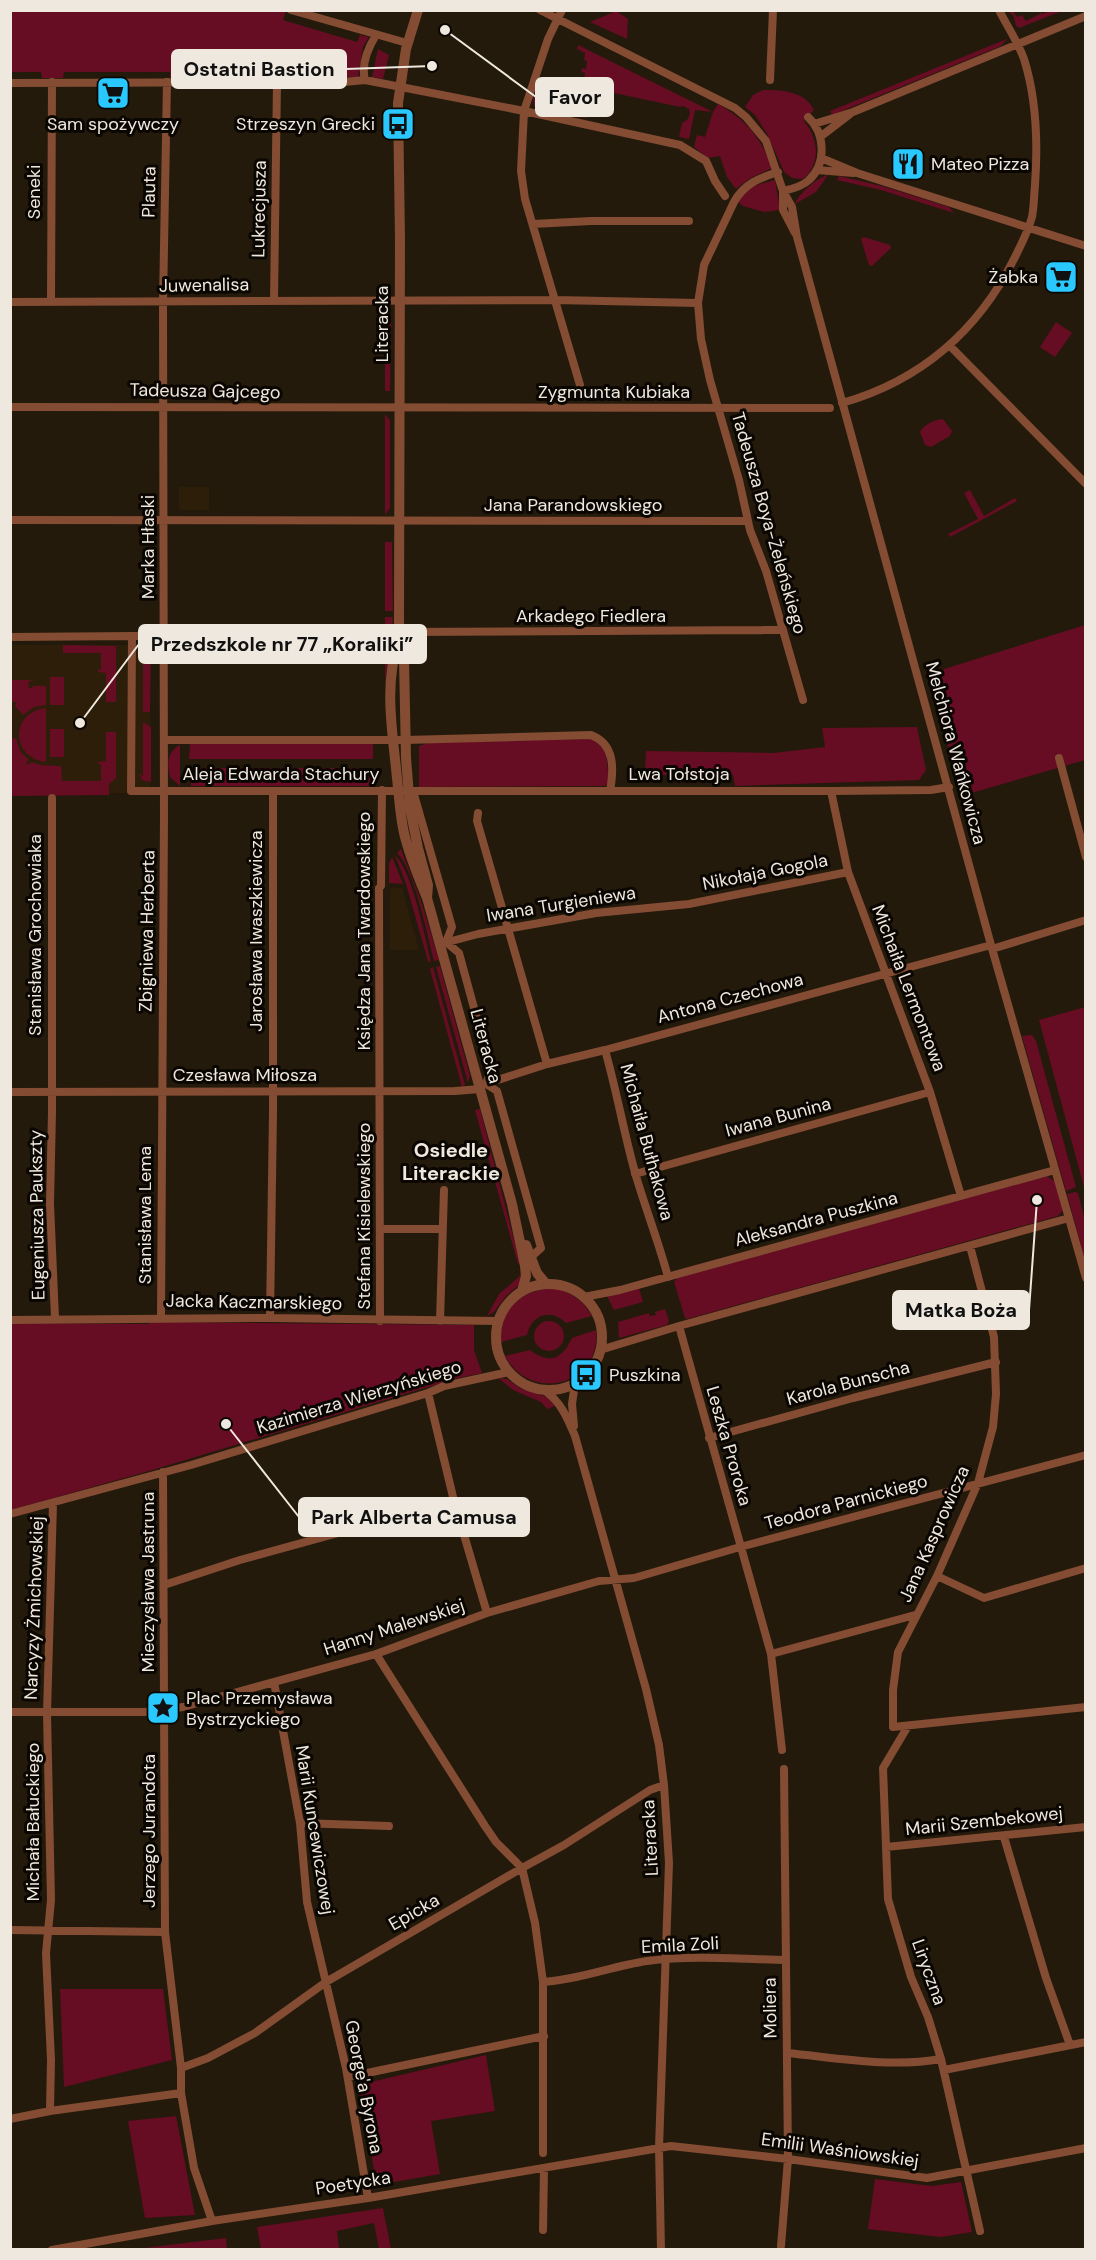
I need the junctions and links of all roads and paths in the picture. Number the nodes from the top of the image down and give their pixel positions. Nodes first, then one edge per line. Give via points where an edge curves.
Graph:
1 (418, 10) edge
2 (540, 10) edge
3 (562, 10) edge
4 (773, 10) edge
5 (999, 10) edge
6 (293, 11) edge
7 (1086, 16) edge
8 (557, 20) junction
9 (376, 35) junction
10 (407, 43) junction
11 (1017, 44) junction
12 (365, 80) junction
13 (770, 80) dead end
14 (10, 82) edge
15 (52, 82) junction
16 (167, 82) junction
17 (278, 82) junction
18 (399, 87) junction
19 (524, 111) junction
20 (853, 112) junction
21 (808, 117) dead end
22 (814, 124) junction
23 (820, 136) junction
24 (821, 158) junction
25 (817, 170) junction
26 (778, 172) junction
27 (857, 173) junction
28 (783, 191) junction
29 (725, 196) dead end
30 (689, 221) dead end
31 (533, 224) junction
32 (1028, 227) junction
33 (1086, 246) edge
34 (556, 300) junction
35 (274, 301) junction
36 (399, 301) junction
37 (10, 302) edge
38 (51, 302) junction
39 (164, 302) junction
40 (698, 303) junction
41 (950, 346) junction
42 (580, 385) dead end
43 (842, 403) junction
44 (10, 408) edge
45 (165, 408) junction
46 (399, 408) junction
47 (830, 408) dead end
48 (718, 409) junction
49 (1086, 484) edge
50 (164, 519) junction
51 (10, 520) edge
52 (747, 521) junction
53 (399, 522) junction
54 (783, 630) junction
55 (358, 634) dead end
56 (164, 635) junction
57 (399, 636) junction
58 (10, 637) edge
59 (132, 637) junction
60 (803, 700) dead end
61 (164, 740) junction
62 (393, 740) junction
63 (405, 740) junction
64 (1059, 758) dead end
65 (949, 787) junction
66 (382, 790) junction
67 (164, 791) junction
68 (273, 791) junction
69 (407, 791) junction
70 (610, 791) junction
71 (831, 791) junction
72 (52, 798) dead end
73 (478, 813) dead end
74 (1086, 857) edge
75 (848, 872) junction
76 (689, 904) joint
77 (1086, 920) edge
78 (509, 928) junction
79 (443, 943) junction
80 (992, 947) junction
81 (884, 973) junction
82 (605, 1050) junction
83 (547, 1064) junction
84 (482, 1086) junction
85 (162, 1091) junction
86 (273, 1091) junction
87 (380, 1091) junction
88 (10, 1092) edge
89 (52, 1092) junction
90 (930, 1092) junction
91 (1055, 1170) junction
92 (635, 1174) junction
93 (444, 1190) dead end
94 (961, 1196) junction
95 (512, 1204) junction
96 (1069, 1218) junction
97 (380, 1228) junction
98 (443, 1229) junction
99 (970, 1246) junction
100 (531, 1257) junction
101 (668, 1277) junction
102 (1086, 1278) edge
103 (546, 1284) junction
104 (522, 1291) junction
105 (584, 1297) junction
106 (55, 1318) junction
107 (161, 1318) junction
108 (270, 1318) junction
109 (10, 1320) edge
110 (380, 1321) junction
111 (498, 1321) junction
112 (440, 1322) junction
113 (679, 1326) junction
114 (600, 1350) junction
115 (996, 1362) junction
116 (509, 1372) junction
117 (575, 1383) junction
118 (544, 1390) junction
119 (428, 1393) junction
120 (575, 1436) junction
121 (709, 1438) junction
122 (1086, 1455) edge
123 (163, 1472) junction
124 (978, 1483) junction
125 (454, 1501) junction
126 (53, 1504) junction
127 (10, 1514) edge
128 (740, 1547) junction
129 (1086, 1568) edge
130 (937, 1576) junction
131 (615, 1579) junction
132 (164, 1585) junction
133 (487, 1613) junction
134 (915, 1616) junction
135 (376, 1654) junction
136 (771, 1654) junction
137 (274, 1682) junction
138 (1086, 1707) edge
139 (164, 1710) junction
140 (10, 1712) edge
141 (47, 1713) junction
142 (908, 1726) junction
143 (782, 1750) dead end
144 (784, 1769) dead end
145 (664, 1785) junction
146 (300, 1823) junction
147 (389, 1826) dead end
148 (1086, 1827) edge
149 (1004, 1837) junction
150 (886, 1847) junction
151 (522, 1868) junction
152 (10, 1930) edge
153 (48, 1930) junction
154 (165, 1932) junction
155 (667, 1959) junction
156 (786, 1960) junction
157 (326, 1982) junction
158 (543, 1982) junction
159 (544, 2036) junction
160 (1086, 2042) edge
161 (1070, 2045) junction
162 (787, 2053) junction
163 (941, 2059) junction
164 (181, 2068) junction
165 (944, 2070) junction
166 (348, 2077) junction
167 (181, 2093) junction
168 (50, 2111) junction
169 (10, 2119) edge
170 (659, 2148) junction
171 (1086, 2148) edge
172 (543, 2153) dead end
173 (788, 2159) junction
174 (544, 2168) junction
175 (967, 2172) junction
176 (368, 2198) junction
177 (212, 2220) junction
178 (543, 2230) dead end
179 (980, 2231) dead end
180 (781, 2246) dead end
181 (52, 2250) edge
182 (661, 2250) edge

1 - 10 street, Literacka
2 - 8 street, Melchiora Wańkowicza
3 - 8 street
4 - 13 street
5 - 11 street
6 - 9 street
7 - 11 street
8 - 19 street
8 - 26 street, Melchiora Wańkowicza via 741,112 766,141
9 - 10 street
9 - 12 street via 369,48
10 - 18 street, Literacka
11 - 20 street
11 - 32 street via 1027,72 1037,135
12 - 17 street
12 - 18 street
14 - 15 street
15 - 16 street
15 - 38 street, Seneki
16 - 17 street
16 - 39 street, Plauta
17 - 35 street, Lukrecjusza
18 - 19 street
18 - 36 street, Literacka
19 - 29 street via 680,145 706,161
19 - 31 street via 521,171
20 - 22 street
20 - 23 street
21 - 22 street
22 - 23 street
23 - 24 street
24 - 25 street
24 - 27 street
25 - 27 street
25 - 28 street via 805,184
26 - 28 street, Melchiora Wańkowicza
26 - 40 street, Tadeusza Boya-Żeleńskiego via 749,184 739,193 704,265
27 - 32 street
28 - 43 street, Melchiora Wańkowicza via 783,210 797,237
30 - 31 street
31 - 34 street
32 - 33 street
32 - 41 street via 997,289
34 - 36 street, Juwenalisa
34 - 40 street, Juwenalisa
34 - 42 street
35 - 36 street, Juwenalisa
35 - 39 street, Juwenalisa
36 - 46 street, Literacka
37 - 38 street, Juwenalisa
38 - 39 street, Juwenalisa
39 - 45 street, Marka Hłaski
40 - 48 street, Tadeusza Boya-Żeleńskiego via 703,355
41 - 43 street via 877,392
41 - 49 street
43 - 65 street, Melchiora Wańkowicza
44 - 45 street, Tadeusza Gajcego
45 - 46 street, Tadeusza Gajcego
45 - 50 street, Marka Hłaski
46 - 48 street, Zygmunta Kubiaka
46 - 53 street, Literacka
47 - 48 street, Zygmunta Kubiaka
48 - 52 street, Tadeusza Boya-Żeleńskiego
50 - 51 street, Jana Parandowskiego
50 - 53 street, Jana Parandowskiego
50 - 56 street, Marka Hłaski
52 - 53 street, Jana Parandowskiego
52 - 54 street, Tadeusza Boya-Żeleńskiego
53 - 57 street, Literacka
54 - 57 street, Arkadego Fiedlera
54 - 60 street, Tadeusza Boya-Żeleńskiego
55 - 56 street
56 - 59 street
56 - 61 street, Marka Hłaski
57 - 62 street, Literacka via 392,682
57 - 63 street, Literacka via 404,659
58 - 59 street
59 - 67 street, Aleja Edwarda Stachury via 131,791
61 - 62 street, Aleja Edwarda Stachury
61 - 67 street, Marka Hłaski
62 - 63 street, Aleja Edwarda Stachury
62 - 69 street, Literacka
63 - 69 street, Literacka
63 - 70 street, Aleja Edwarda Stachury via 591,735 604,741 611,755
64 - 74 street
65 - 71 street, Lwa Tołstoja
65 - 80 street, Melchiora Wańkowicza
66 - 68 street, Aleja Edwarda Stachury
66 - 69 street, Aleja Edwarda Stachury
66 - 87 street, Księdza Jana Twardowskiego
67 - 68 street, Aleja Edwarda Stachury
67 - 85 street, Zbigniewa Herberta
68 - 86 street, Jarosława Iwaszkiewicza
69 - 70 street, Lwa Tołstoja
69 - 79 street, Literacka via 404,834
69 - 79 street via 452,927
70 - 71 street, Lwa Tołstoja
71 - 75 street, Michaiła Lermontowa
72 - 89 street, Stanisława Grochowiaka
73 - 78 street via 477,821
75 - 76 street, Nikołaja Gogola
75 - 81 street, Michaiła Lermontowa
76 - 78 street, Iwana Turgieniewa via 596,913
77 - 80 street, Antona Czechowa
78 - 79 street, Iwana Turgieniewa
78 - 83 street
79 - 84 street, Literacka
79 - 84 street via 459,953 491,1070
80 - 81 street, Antona Czechowa
80 - 91 street, Melchiora Wańkowicza
81 - 82 street, Antona Czechowa
81 - 90 street, Michaiła Lermontowa
82 - 83 street, Antona Czechowa
82 - 92 street, Michaiła Bułhakowa
83 - 84 street, Antona Czechowa
84 - 87 street, Czesława Miłosza via 458,1091
84 - 95 street, Literacka
84 - 100 street via 497,1091 541,1248
85 - 86 street, Czesława Miłosza
85 - 89 street, Czesława Miłosza
85 - 107 street, Stanisława Lema
86 - 87 street, Czesława Miłosza
86 - 108 street, Jarosława Iwaszkiewicza
87 - 97 street, Stefana Kisielewskiego
88 - 89 street, Czesława Miłosza
89 - 106 street, Eugeniusza Paukszty via 50,1204
90 - 92 street, Iwana Bunina
90 - 94 street, Michaiła Lermontowa
91 - 94 street, Aleksandra Puszkina
91 - 96 street, Melchiora Wańkowicza
92 - 101 street, Michaiła Bułhakowa
93 - 98 street
94 - 101 street, Aleksandra Puszkina
95 - 100 street, Literacka
95 - 104 street, Literacka via 525,1266
96 - 99 street
96 - 102 street, Melchiora Wańkowicza
97 - 98 street
97 - 110 street, Stefana Kisielewskiego
98 - 112 street
99 - 113 street
99 - 115 street, Jana Kasprowicza via 994,1337
100 - 103 street, Literacka via 537,1274
101 - 105 street, Aleksandra Puszkina
103 - 104 street
103 - 105 street via 573,1289
104 - 111 street
105 - 114 street via 598,1317
106 - 107 street, Jacka Kaczmarskiego
106 - 109 street, Jacka Kaczmarskiego
107 - 108 street, Jacka Kaczmarskiego
108 - 110 street, Jacka Kaczmarskiego
110 - 112 street, Jacka Kaczmarskiego
111 - 112 street, Jacka Kaczmarskiego
111 - 116 street via 496,1346
113 - 114 street
113 - 121 street, Leszka Proroka
114 - 117 street via 586,1375
115 - 121 street, Karola Bunscha
115 - 124 street, Jana Kasprowicza via 993,1428
116 - 118 street via 519,1381
116 - 119 street, Kazimierza Wierzyńskiego
117 - 118 street
117 - 120 street, Literacka
118 - 120 street, Literacka via 562,1407
119 - 123 street, Kazimierza Wierzyńskiego
119 - 125 street
120 - 131 street, Literacka
121 - 128 street, Leszka Proroka
122 - 124 street, Teodora Parnickiego
123 - 126 street, Kazimierza Wierzyńskiego
123 - 132 street, Mieczysława Jastruna
124 - 128 street, Teodora Parnickiego
124 - 130 street, Jana Kasprowicza
125 - 132 street
125 - 133 street
126 - 127 street, Kazimierza Wierzyńskiego
126 - 141 street, Narcyzy Żmichowskiej
128 - 131 street, Teodora Parnickiego via 634,1578
128 - 136 street, Leszka Proroka
129 - 130 street via 984,1598
130 - 134 street, Jana Kasprowicza
131 - 133 street, Hanny Malewskiej
131 - 145 street, Literacka via 646,1689
132 - 139 street, Mieczysława Jastruna
133 - 135 street, Hanny Malewskiej
134 - 136 street
134 - 142 street, Jana Kasprowicza via 898,1652 893,1690 893,1727
135 - 137 street, Hanny Malewskiej
135 - 151 street via 485,1826
136 - 143 street, Leszka Proroka
137 - 139 street, Hanny Malewskiej
137 - 146 street, Marii Kuncewiczowej
138 - 142 street
139 - 141 street, Hanny Malewskiej
139 - 154 street, Jerzego Jurandota
140 - 141 street, Hanny Malewskiej
141 - 153 street, Michała Bałuckiego via 51,1900
142 - 150 street, Liryczna via 884,1768
144 - 156 street, Moliera
145 - 151 street, Epicka
145 - 155 street, Literacka via 669,1863
146 - 147 street
146 - 157 street, Marii Kuncewiczowej via 307,1902
148 - 149 street, Marii Szembekowej
149 - 150 street, Marii Szembekowej
149 - 161 street
150 - 163 street, Liryczna via 891,1910
151 - 157 street, Epicka
151 - 158 street
152 - 153 street
153 - 154 street
153 - 168 street, Michała Bałuckiego
154 - 164 street, Jerzego Jurandota
155 - 156 street, Emila Zoli
155 - 158 street, Emila Zoli
155 - 170 street, Literacka
156 - 162 street, Moliera
157 - 164 street, Epicka via 255,2033
157 - 166 street, George'a Byrona
158 - 159 street
159 - 166 street
159 - 172 street
160 - 161 street
161 - 165 street
162 - 163 street via 890,2062
162 - 173 street, Moliera
163 - 165 street, Liryczna
164 - 167 street, Jerzego Jurandota
165 - 175 street, Liryczna
166 - 176 street, George'a Byrona
167 - 168 street
167 - 177 street, Jerzego Jurandota via 194,2168
168 - 169 street
170 - 173 street, Emilii Waśniowskiej via 671,2145
170 - 174 street, Poetycka
170 - 182 street, Literacka
171 - 175 street, Emilii Waśniowskiej
173 - 175 street, Emilii Waśniowskiej via 927,2178
173 - 180 street, Moliera
174 - 176 street, Poetycka
174 - 178 street
175 - 179 street, Liryczna
176 - 177 street, Poetycka
177 - 181 street, Poetycka

